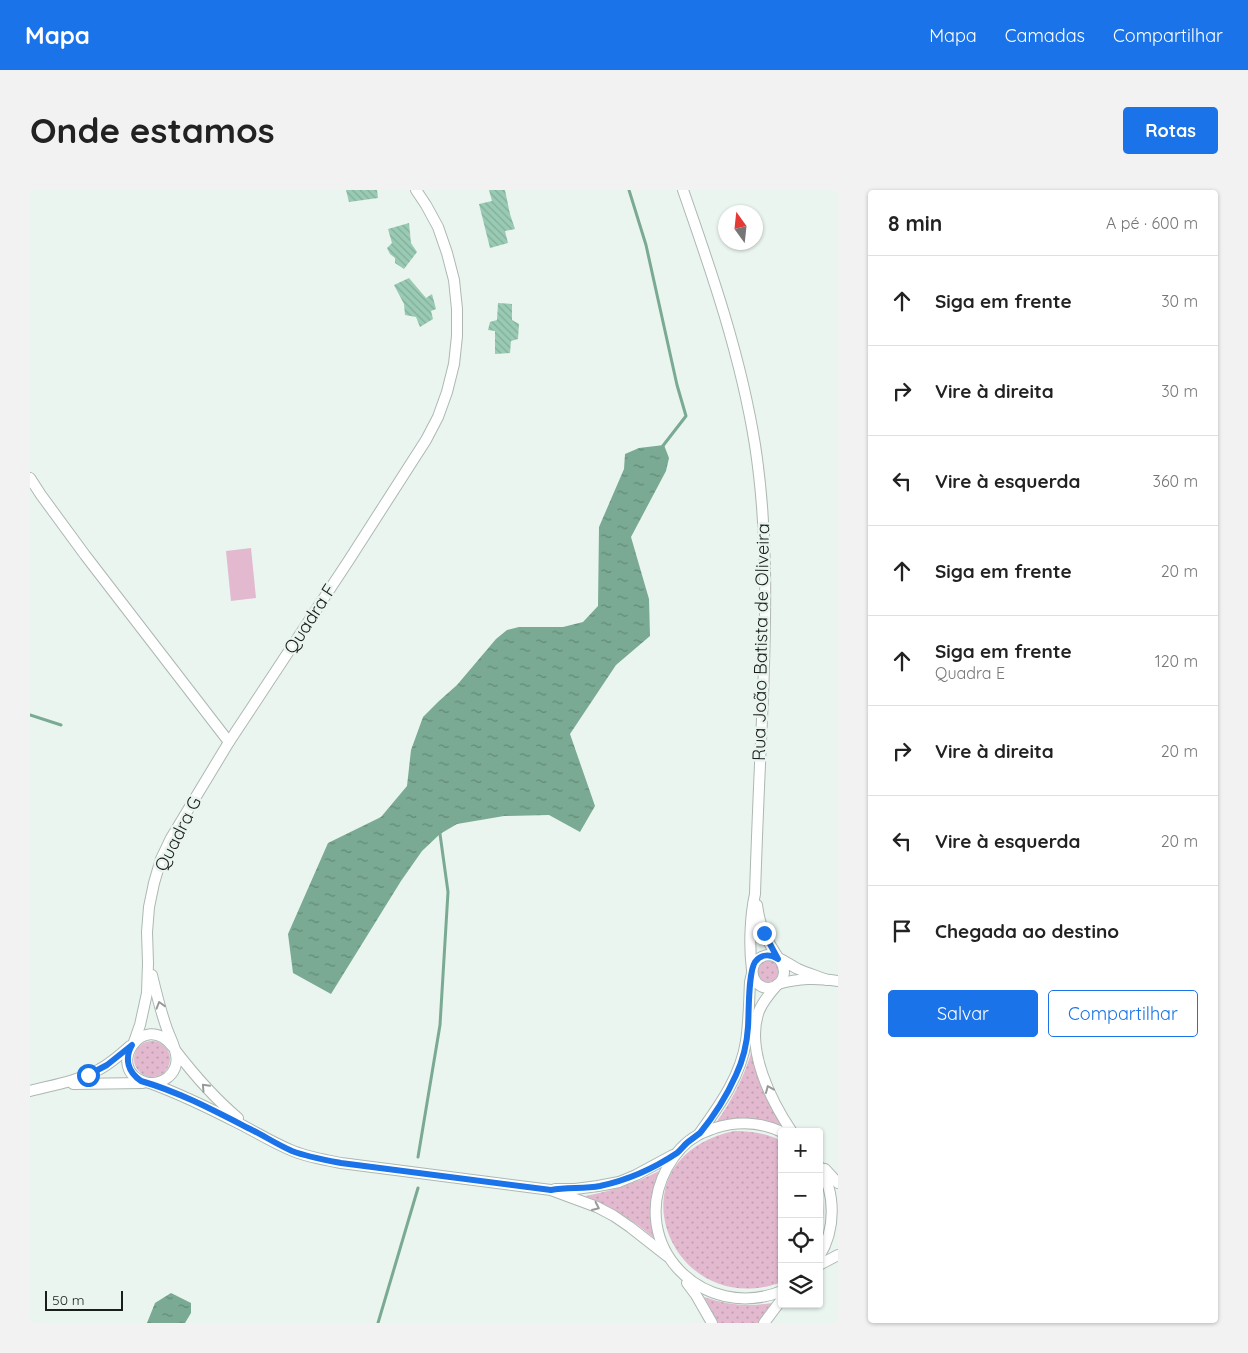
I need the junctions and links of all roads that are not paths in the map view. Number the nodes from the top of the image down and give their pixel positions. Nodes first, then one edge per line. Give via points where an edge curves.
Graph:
1 (416, 190) edge
2 (683, 190) edge
3 (30, 478) edge
4 (229, 742) junction
5 (755, 894) junction
6 (779, 959) junction
7 (148, 963) junction
8 (752, 972) junction
9 (827, 980) junction
10 (838, 981) edge
11 (777, 985) junction
12 (133, 1044) junction
13 (174, 1048) junction
14 (149, 1083) junction
15 (59, 1084) junction
16 (30, 1091) edge
17 (789, 1128) edge
18 (778, 1130) edge
19 (254, 1131) junction
20 (699, 1134) junction
21 (678, 1152) junction
22 (823, 1168) edge
23 (823, 1173) edge
24 (838, 1183) edge
25 (551, 1190) junction
26 (823, 1248) edge
27 (838, 1254) edge
28 (667, 1256) junction
29 (822, 1263) edge
30 (681, 1274) junction
31 (778, 1292) edge
32 (778, 1304) edge
33 (712, 1323) edge
34 (764, 1323) edge

1 - 4 street, Quadra F via 438,227 454,280 457,336 447,392 422,446
2 - 5 street, Rua João Batista de Oliveira via 732,340 755,444 763,514 765,636
3 - 4 street
4 - 7 street, Quadra G via 161,860 149,907
5 - 6 street, Rua João Batista de Oliveira via 761,926
5 - 8 street, Rua João Batista de Oliveira via 752,906
6 - 8 street via 764,956 756,961
6 - 9 street
6 - 11 street via 784,975
7 - 12 street, Quadra G via 148,993
13 -> 7 street, Quadra G
8 - 11 street via 761,986
8 - 20 street, Rua João Batista de Oliveira via 742,1059 726,1094
9 - 10 street
9 - 11 street via 799,979
17 -> 11 street via 770,1092 755,1042 760,1009
12 - 13 street via 145,1036 158,1035
12 - 14 street via 127,1058 128,1065 135,1077
12 - 15 street via 98,1070
13 - 14 street via 176,1063 170,1076
19 -> 13 street via 220,1103
14 - 15 street
14 - 19 street via 188,1098
15 - 16 street
18 - 20 street via 764,1125 742,1124 720,1126
19 - 25 street via 294,1151 341,1163
20 - 21 street
21 - 25 street via 619,1182
21 - 28 street via 662,1177 655,1204 657,1232
22 - 24 street
23 - 26 street via 830,1192 832,1216
25 -> 28 street via 614,1216
27 - 29 street
28 - 30 street
30 - 31 street via 706,1291 735,1299 765,1297
30 - 33 street
32 - 34 street

